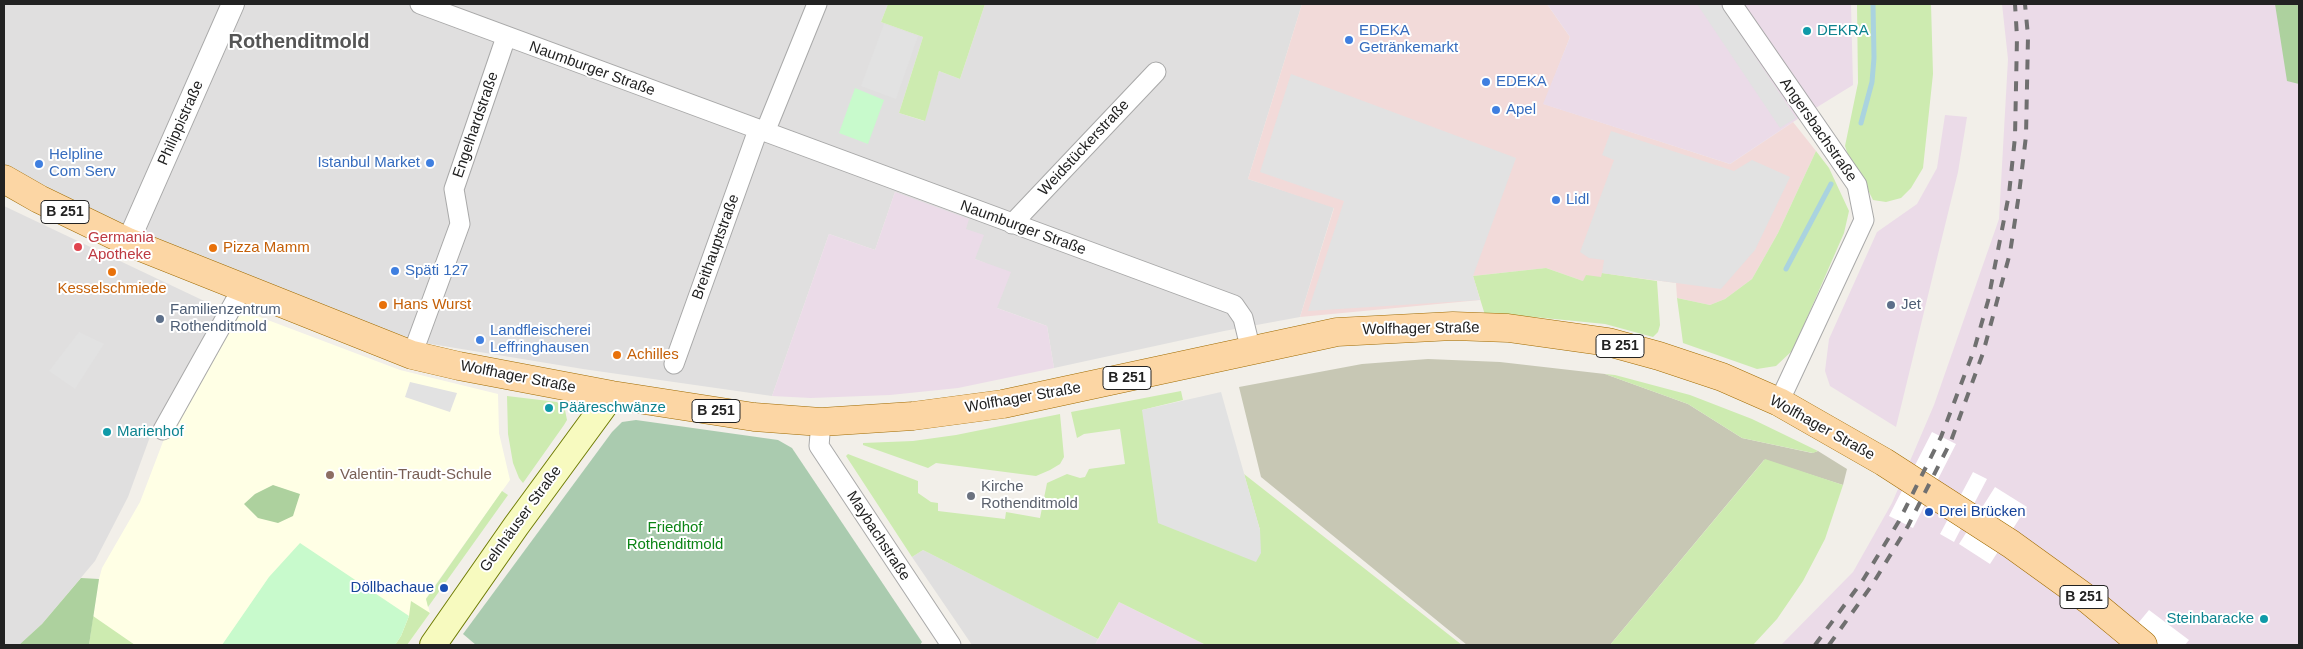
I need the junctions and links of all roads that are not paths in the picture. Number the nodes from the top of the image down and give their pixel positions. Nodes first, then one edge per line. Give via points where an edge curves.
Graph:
1 (234, 4) edge
2 (420, 4) edge
3 (817, 4) edge
4 (1732, 4) edge
5 (506, 37) junction
6 (1156, 72) dead end
7 (761, 131) junction
8 (7, 187) edge
9 (1012, 224) junction
10 (128, 242) junction
11 (243, 288) junction
12 (1251, 351) junction
13 (412, 355) junction
14 (674, 364) dead end
15 (612, 395) junction
16 (1779, 402) junction
17 (821, 422) junction
18 (163, 430) dead end
19 (433, 645) edge
20 (952, 645) edge
21 (2143, 645) edge

1 - 10 street, Philippistraße
2 - 5 street, Naumburger Straße
3 - 7 street
4 - 16 street, Angersbachstraße via 1857,184 1864,220
5 - 7 street, Naumburger Straße
5 - 13 street, Engelhardstraße via 454,189 460,224
6 - 9 street, Weidstückerstraße
7 - 9 street, Naumburger Straße
7 - 14 street, Breithauptstraße
8 - 10 main road, Wolfhager Straße / B 251
9 - 12 street, Naumburger Straße via 1234,305 1244,318
10 - 11 main road, Wolfhager Straße / B 251
11 - 13 main road, Wolfhager Straße / B 251
11 - 18 street
12 - 16 main road, Wolfhager Straße / B 251 via 1337,332 1453,326 1508,328 1608,342 1722,377
12 - 17 main road, Wolfhager Straße / B 251 via 1003,404 913,416
13 - 15 main road, Wolfhager Straße / B 251
15 - 17 main road, Wolfhager Straße / B 251 via 754,417
15 - 19 main road, Gelnhäuser Straße
16 - 21 main road, Wolfhager Straße / B 251 via 1884,462 2011,544 2090,601
17 - 20 street, Maybachstraße via 819,446

